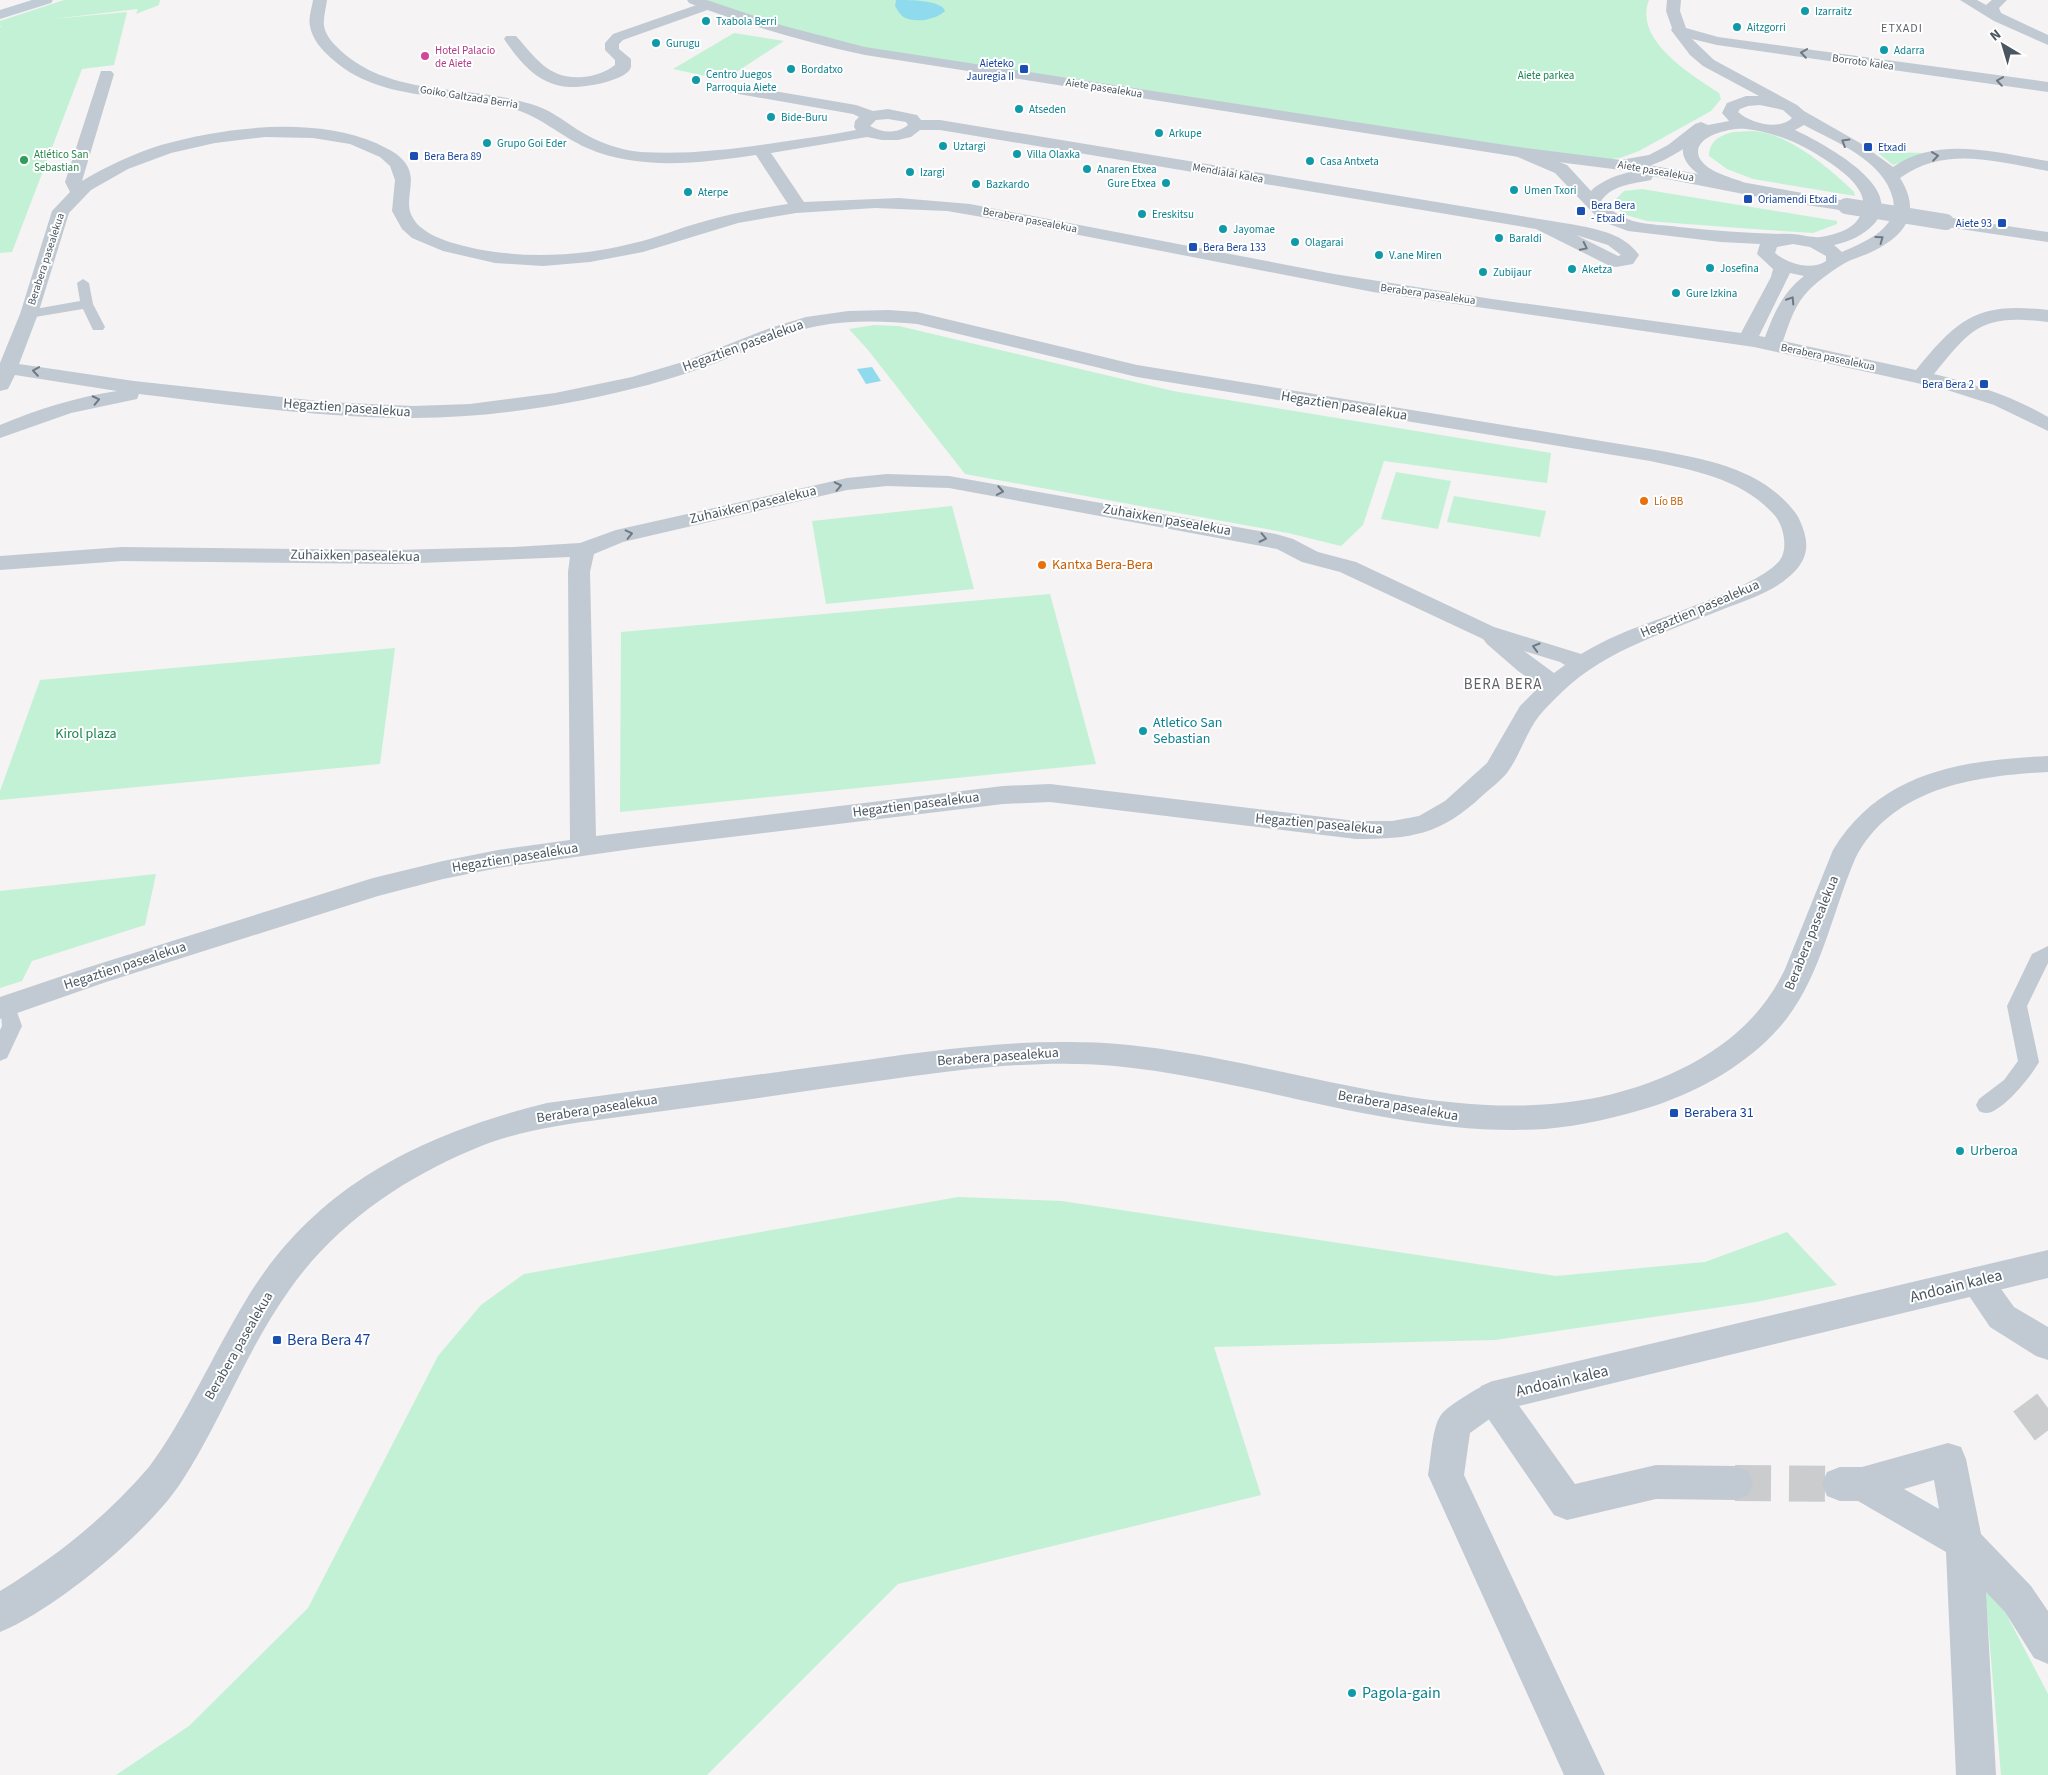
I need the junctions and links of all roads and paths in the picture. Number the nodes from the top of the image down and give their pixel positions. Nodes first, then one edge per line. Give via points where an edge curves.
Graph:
1 (17, 0) edge
2 (46, 0) edge
3 (320, 0) edge
4 (1967, 0) edge
5 (2000, 0) edge
6 (701, 3) edge
7 (1673, 5) edge
8 (0, 6) edge
9 (0, 15) edge
10 (1999, 18) junction
11 (1678, 30) junction
12 (511, 40) dead end
13 (2048, 40) edge
14 (1739, 44) junction
15 (1696, 55) junction
16 (106, 74) dead end
17 (1727, 85) junction
18 (2048, 88) edge
19 (732, 89) dead end
20 (1735, 105) junction
21 (1783, 105) junction
22 (1799, 115) junction
23 (870, 124) junction
24 (1748, 124) junction
25 (916, 125) junction
26 (1776, 128) junction
27 (761, 150) junction
28 (94, 152) junction
29 (1519, 152) junction
30 (154, 153) junction
31 (1621, 165) junction
32 (2048, 166) edge
33 (1645, 176) junction
34 (1892, 176) junction
35 (1737, 186) junction
36 (78, 192) junction
37 (1792, 197) junction
38 (1592, 203) junction
39 (799, 208) junction
40 (1541, 225) dead end
41 (1721, 237) junction
42 (2048, 237) edge
43 (1782, 240) junction
44 (1816, 243) junction
45 (1774, 260) junction
46 (1832, 264) junction
47 (83, 283) dead end
48 (87, 304) junction
49 (29, 314) junction
50 (2048, 316) edge
51 (98, 327) dead end
52 (1747, 340) junction
53 (1772, 344) junction
54 (1922, 376) junction
55 (4, 378) edge
56 (72, 378) junction
57 (171, 391) junction
58 (58, 409) junction
59 (2048, 424) edge
60 (0, 432) edge
61 (583, 550) junction
62 (0, 563) edge
63 (1486, 632) junction
64 (1582, 663) junction
65 (1555, 684) junction
66 (2048, 764) edge
67 (583, 847) junction
68 (2048, 953) edge
69 (3, 1007) edge
70 (0, 1053) edge
71 (1986, 1105) dead end
72 (2048, 1264) edge
73 (1976, 1281) junction
74 (2048, 1344) edge
75 (1493, 1397) junction
76 (1736, 1483) tunnel mouth
77 (1964, 1542) junction
78 (0, 1613) edge
79 (2048, 1645) edge
80 (1585, 1775) edge
81 (1976, 1775) edge

1 - 8 main road
2 - 9 main road
3 - 27 street, Goiko Galtzada Berria via 317,25 322,40 336,56 367,76 397,86 504,100 557,122 587,142 640,157 675,159
4 - 10 street
5 - 10 street via 1992,7 1992,12
6 - 12 street via 618,37 612,43 612,50 623,59 623,67 615,74 589,82 561,83 551,79
6 - 29 street, Aiete pasealekua via 796,35 865,50
7 - 11 street
7 - 17 street via 1667,19 1671,38 1684,56
10 - 13 street
11 - 14 street, Borroto kalea via 1705,39
11 - 15 street
14 - 15 street via 1712,46
18 -> 14 street, Borroto kalea
15 - 17 street via 1696,62 1722,78
15 - 21 street
16 - 28 street
17 - 20 street via 1743,99
19 - 23 street via 856,110
20 - 21 street via 1764,101
20 - 24 street via 1730,113
20 - 31 street via 1659,158
21 - 22 street
22 - 26 street via 1800,119 1793,126
34 -> 22 street via 1865,155
23 - 25 street via 897,114 911,118
23 - 25 street via 884,136 902,134
23 - 27 street, Goiko Galtzada Berria
24 - 26 street
24 - 35 street via 1707,131 1691,146 1696,164
25 - 40 street, Mendialai kalea via 948,126
26 - 44 street via 1796,135 1848,168 1863,181 1873,199 1874,208 1858,231
27 - 39 street
28 - 30 street
28 - 36 street via 73,182
29 - 31 street, Aiete pasealekua
29 - 33 street, Aiete pasealekua
29 - 38 street via 1561,169
30 - 36 street, Berabera pasealekua via 119,166
30 - 39 street, Berabera pasealekua via 201,140 260,133 318,133 362,143 381,150 400,166 405,182 400,205 402,218 415,231 456,249 516,260 598,256 720,222
31 - 35 street, Aiete pasealekua
34 -> 32 street via 1911,162 1938,155 1982,156
33 - 37 street, Aiete pasealekua
33 - 38 street via 1608,186 1595,195
46 -> 34 street via 1882,239 1897,225 1903,199
35 - 37 street, Aiete pasealekua
36 - 49 street, Berabera pasealekua via 61,211
37 - 42 street, Aiete pasealekua, bridge
38 - 41 street via 1615,220 1634,227
39 - 52 street, Berabera pasealekua via 874,203 940,204 1332,280
41 - 43 street
41 - 45 street via 1744,244
43 - 44 street
43 - 45 street via 1768,245 1765,250
44 - 46 street via 1831,251
45 - 46 street via 1805,270
45 - 52 street via 1780,277
53 -> 46 street via 1793,295
47 - 48 lane
48 - 49 lane
48 - 51 lane
49 - 55 street, Berabera pasealekua
50 - 54 street via 2006,312 1987,315 1968,324
52 - 53 street, Berabera pasealekua
53 - 54 street, Berabera pasealekua
54 - 59 street, Berabera pasealekua via 1991,396
56 -> 55 street, Hegaztien pasealekua via 30,370
56 - 57 street, Hegaztien pasealekua
56 - 58 street via 74,393 71,400
58 -> 57 street, Hegaztien pasealekua via 98,400
57 - 64 street, Hegaztien pasealekua via 358,411 416,413 471,410 531,403 648,378 807,322 846,316 887,315 917,318 1137,371 1700,464 1757,489 1788,518 1796,551 1788,565 1773,578 1626,640
58 - 60 street, Hegaztien pasealekua
61 - 62 street, Zuhaixken pasealekua via 403,557 122,554
61 -> 63 street, Zuhaixken pasealekua via 616,536 847,484 887,480 948,482 1286,544 1310,557 1348,566
61 - 67 street via 579,572
64 -> 63 street, Zuhaixken pasealekua
63 - 65 street, Zuhaixken pasealekua
64 - 65 street, Hegaztien pasealekua
65 - 67 street, Hegaztien pasealekua via 1529,712 1496,768 1479,786 1426,823 1392,830 1299,824 1050,793 961,799
66 - 78 street, Berabera pasealekua via 1997,767 1965,773 1935,781 1886,806 1852,841 1801,966 1771,1018 1720,1062 1670,1087 1611,1106 1548,1116 1474,1118 1389,1106 1150,1058 1031,1052 952,1059 547,1115 463,1140 384,1181 347,1207 314,1237 259,1307 163,1477 128,1516 88,1552
67 - 69 street, Hegaztien pasealekua via 498,859 403,879
68 - 71 lane via 2039,959 2017,1006 2029,1062 2011,1086
69 - 70 lane via 12,1026
72 - 73 street, Andoain kalea
73 - 74 street via 2002,1317
73 - 75 street, Andoain kalea
75 - 76 street via 1567,1503 1656,1482
75 - 80 street, Andoain kalea via 1454,1425 1446,1475
77 - 77 street via 1948,1459 1851,1484
77 - 79 street via 2018,1599
77 - 81 street

